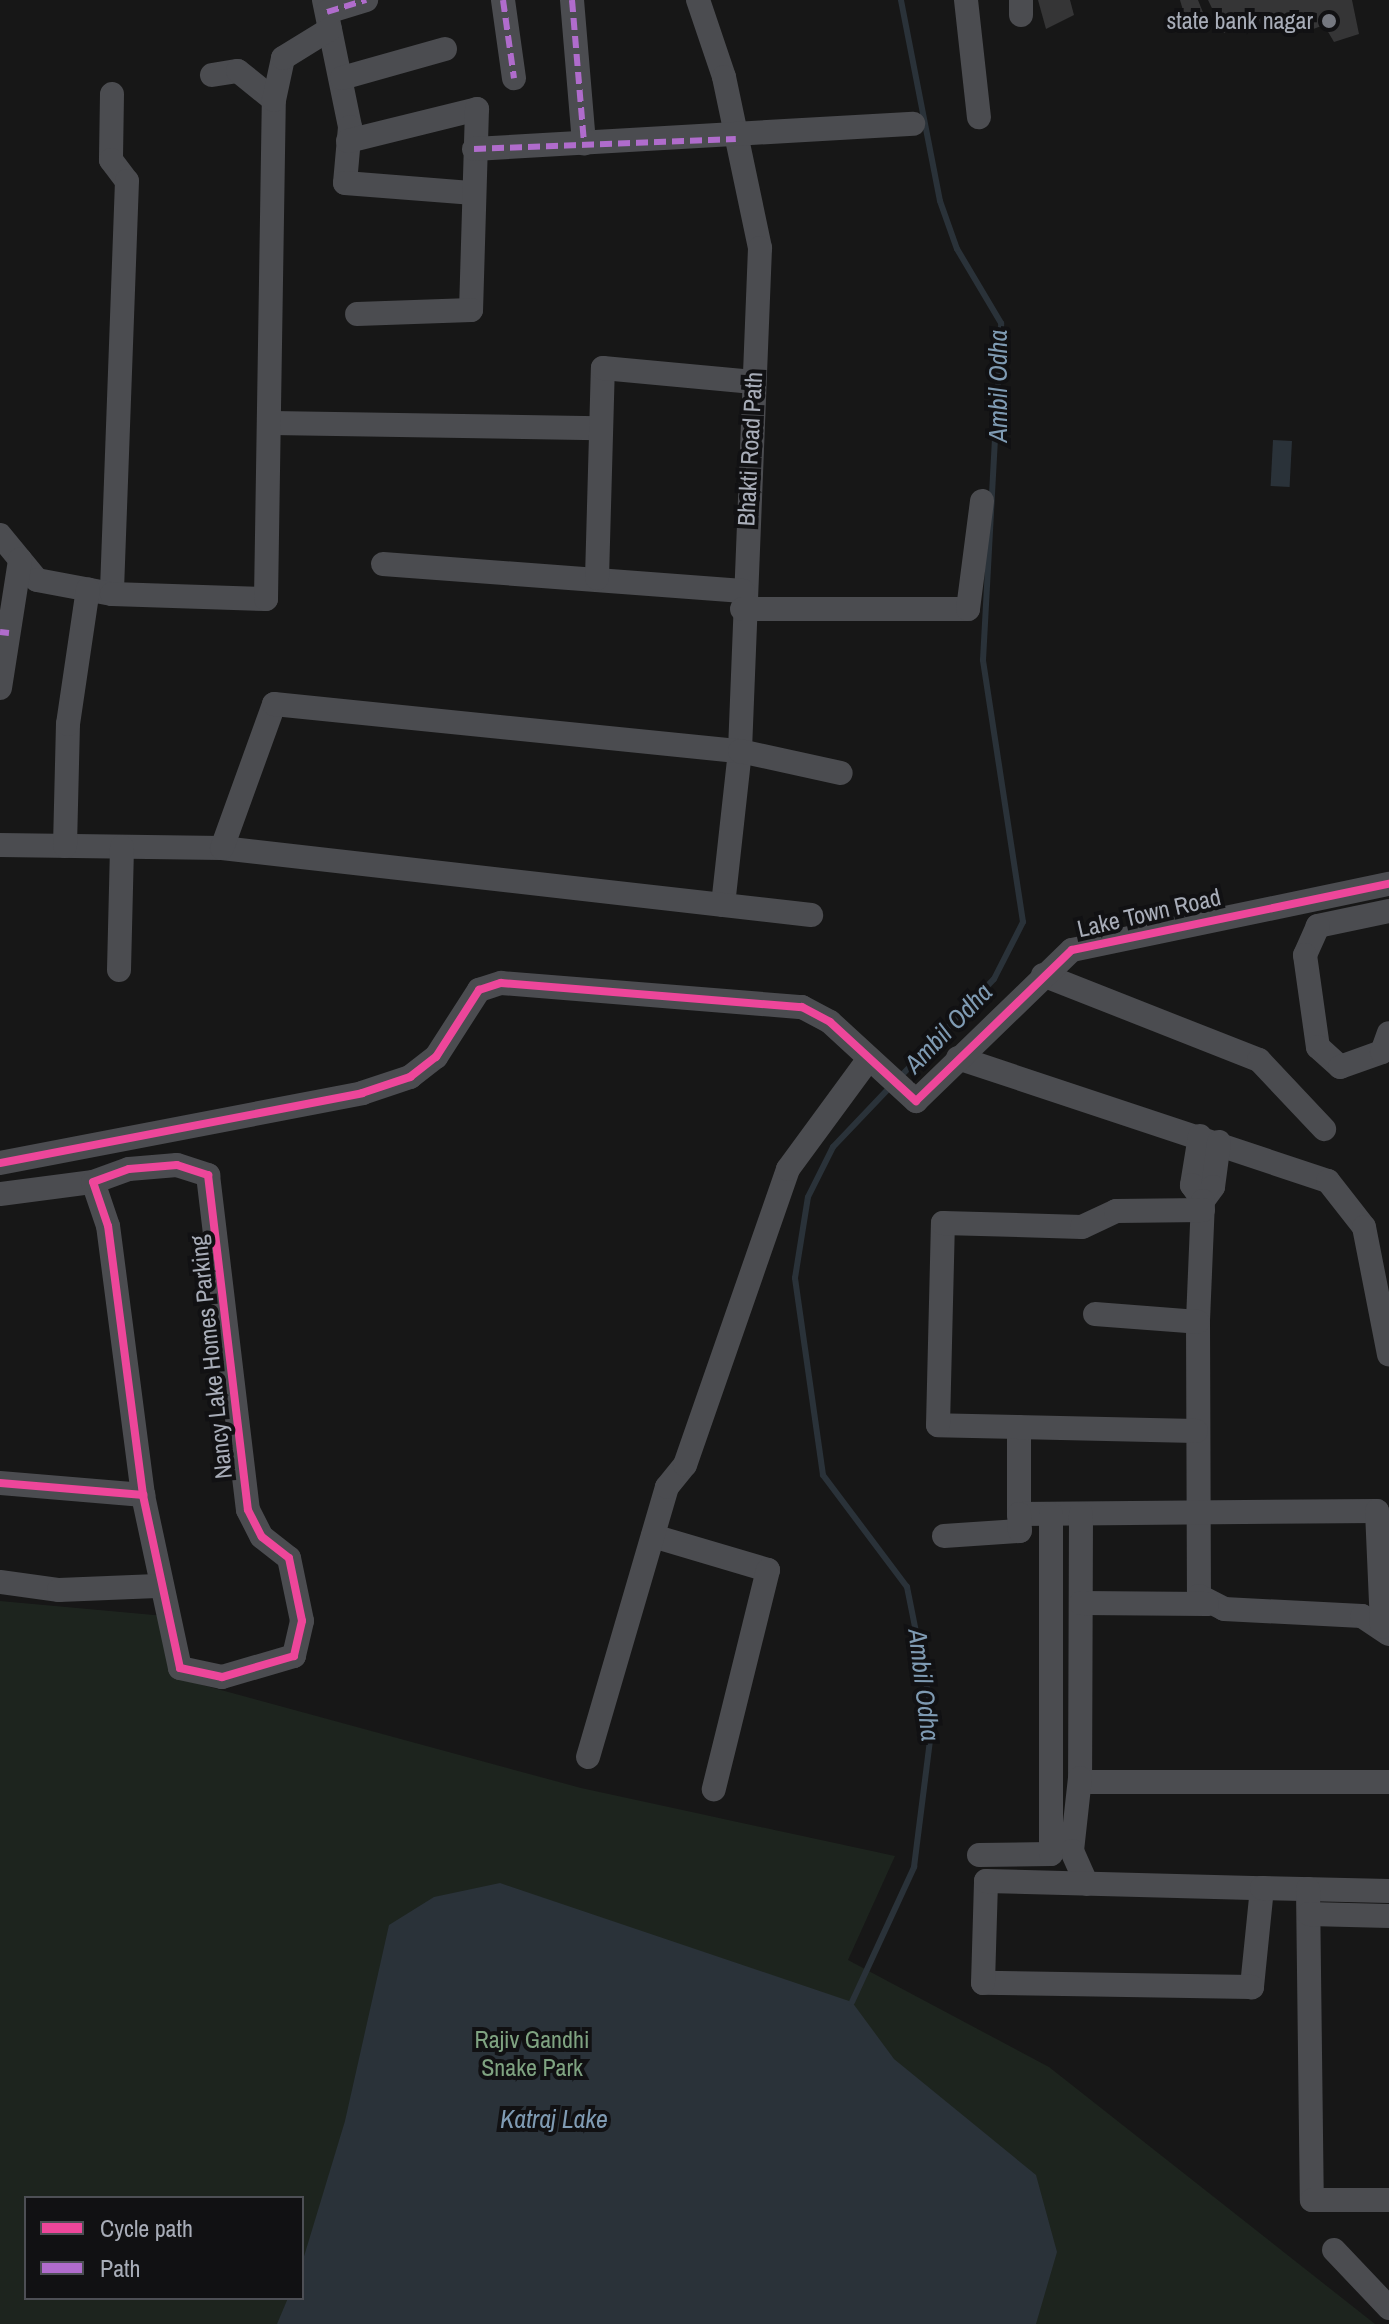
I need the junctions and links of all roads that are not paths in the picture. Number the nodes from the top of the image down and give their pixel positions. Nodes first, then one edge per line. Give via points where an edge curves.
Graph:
1 (366, 0) edge
2 (503, 0) edge
3 (572, 0) edge
4 (698, 0) edge
5 (966, 0) edge
6 (327, 14) edge
7 (445, 49) dead end
8 (212, 75) dead end
9 (342, 78) junction
10 (514, 78) dead end
11 (112, 94) dead end
12 (274, 100) junction
13 (979, 117) dead end
14 (913, 124) dead end
15 (736, 139) junction
16 (348, 141) junction
17 (584, 144) junction
18 (474, 149) junction
19 (471, 193) junction
20 (357, 314) dead end
21 (753, 382) junction
22 (272, 423) junction
23 (599, 428) junction
24 (982, 501) dead end
25 (0, 535) edge
26 (20, 560) junction
27 (383, 564) dead end
28 (597, 578) junction
29 (88, 589) junction
30 (112, 594) junction
31 (742, 600) junction
32 (4, 636) edge
33 (0, 683) edge
34 (740, 751) junction
35 (841, 773) dead end
36 (0, 845) edge
37 (65, 846) junction
38 (122, 847) junction
39 (222, 848) junction
40 (1389, 884) edge
41 (723, 905) junction
42 (1389, 911) edge
43 (811, 915) dead end
44 (119, 970) dead end
45 (1043, 975) junction
46 (1389, 1033) edge
47 (958, 1058) junction
48 (875, 1067) junction
49 (1324, 1129) dead end
50 (1210, 1139) junction
51 (0, 1163) edge
52 (93, 1182) junction
53 (0, 1194) edge
54 (1203, 1205) junction
55 (1095, 1314) dead end
56 (1198, 1322) junction
57 (1389, 1355) edge
58 (1019, 1427) junction
59 (1196, 1431) junction
60 (0, 1483) edge
61 (143, 1495) junction
62 (1197, 1513) junction
63 (1019, 1514) junction
64 (1051, 1514) junction
65 (1081, 1514) junction
66 (653, 1536) junction
67 (944, 1536) dead end
68 (0, 1582) edge
69 (157, 1586) junction
70 (1081, 1603) junction
71 (1207, 1604) junction
72 (1386, 1631) edge
73 (588, 1757) dead end
74 (1080, 1778) junction
75 (1389, 1782) edge
76 (714, 1789) dead end
77 (979, 1855) dead end
78 (1087, 1884) junction
79 (1262, 1888) junction
80 (1308, 1889) junction
81 (1389, 1891) edge
82 (1309, 1914) junction
83 (1389, 1916) edge
84 (1389, 2200) edge
85 (1334, 2250) dead end
86 (1389, 2308) edge

1 - 6 street
2 - 10 street
3 - 17 street
4 - 15 street, Bhakti Road Path
5 - 13 street
6 - 9 street
6 - 12 street via 283,58
7 - 9 street
8 - 12 street via 238,71
9 - 16 street
11 - 30 street via 111,160 127,181
12 - 22 street
14 - 15 street
15 - 17 street
15 - 21 street, Bhakti Road Path via 760,248
16 - 18 street via 477,109
16 - 19 street via 345,183
17 - 18 street
18 - 19 street
19 - 20 street via 471,310
21 - 23 street via 603,368
21 - 31 street, Bhakti Road Path
22 - 23 street
22 - 30 street via 266,599
23 - 28 street
24 - 31 street via 968,609
25 - 26 street
26 - 29 street via 37,580
26 - 32 street
27 - 28 street
28 - 31 street
29 - 30 street
29 - 37 street via 68,724
31 - 34 street, Bhakti Road Path
32 - 33 street
34 - 35 street
34 - 39 street via 274,704
34 - 41 street, Bhakti Road Path
36 - 37 street
37 - 38 street
38 - 39 street
38 - 44 street
39 - 41 street
40 - 45 street, Lake Town Road via 1111,937 1072,950
41 - 43 street
42 - 46 street via 1318,926 1305,955 1318,1047 1340,1067 1382,1052
45 - 47 street, Lake Town Road
45 - 49 street via 1259,1060
47 - 48 street, Lake Town Road via 916,1101
47 - 50 street
48 - 51 street via 830,1022 802,1007 501,983 479,990 436,1057 410,1077
48 - 66 street via 788,1169
50 - 54 street via 1192,1185
50 - 57 street via 1312,1172 1350,1201 1364,1227
52 - 53 street
52 - 61 street, Nancy Lake Homes Parking via 108,1226
52 - 69 street, Nancy Lake Homes Parking via 129,1169 177,1165 208,1175 248,1510 262,1537 289,1558 302,1621 294,1656 222,1677 180,1668
54 - 56 street
54 - 58 street via 1116,1211 1082,1227 943,1223 938,1425
55 - 56 street
56 - 59 street
58 - 59 street
58 - 63 street
59 - 62 street
60 - 61 street
61 - 69 street, Nancy Lake Homes Parking
62 - 65 street
62 - 71 street via 1197,1580
62 - 72 street via 1377,1511
63 - 64 street
63 - 67 street via 1020,1531
64 - 65 street
64 - 77 street via 1051,1854
65 - 70 street
66 - 73 street
66 - 76 street via 768,1570
68 - 69 street via 59,1590
70 - 71 street
70 - 74 street
71 - 72 street via 1362,1616
74 - 75 street
74 - 78 street via 1072,1851
78 - 79 street
78 - 79 street via 986,1881 983,1983 1252,1987
79 - 80 street
80 - 81 street
80 - 82 street
82 - 83 street
82 - 84 street via 1312,2200
85 - 86 street

